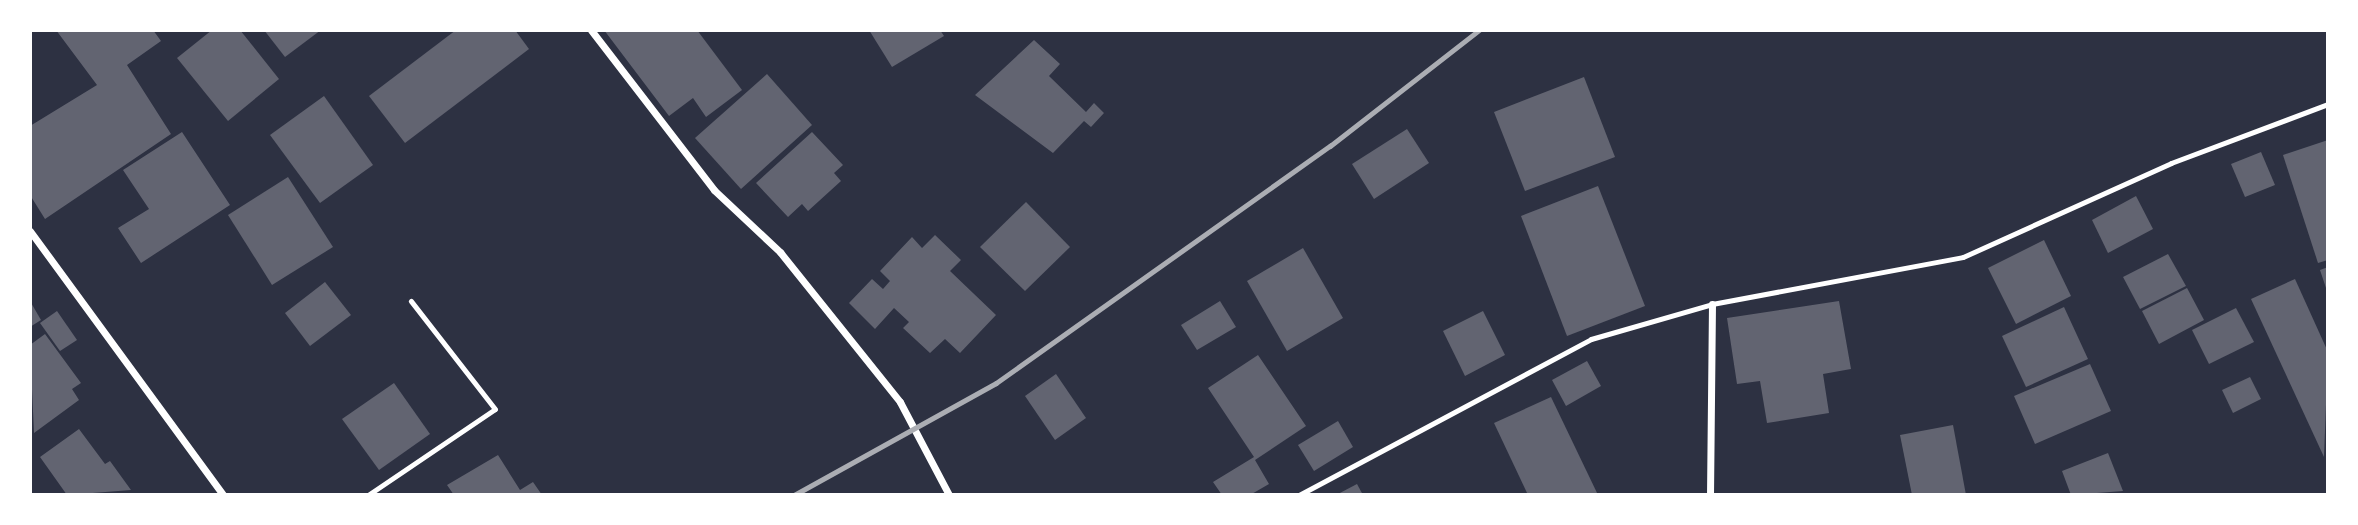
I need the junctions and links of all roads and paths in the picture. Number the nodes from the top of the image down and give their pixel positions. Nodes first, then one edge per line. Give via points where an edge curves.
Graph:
1 (590, 30) edge
2 (2328, 104) edge
3 (30, 231) edge
4 (411, 300) dead end
5 (1712, 304) junction
6 (223, 495) edge
7 (368, 495) edge
8 (949, 495) edge
9 (1299, 495) edge
10 (1710, 495) edge

1 - 8 street via 714,190 780,252 900,402
2 - 5 lane via 2171,163 1963,257
3 - 6 street
4 - 7 lane via 495,408
5 - 9 lane via 1591,339
5 - 10 street

